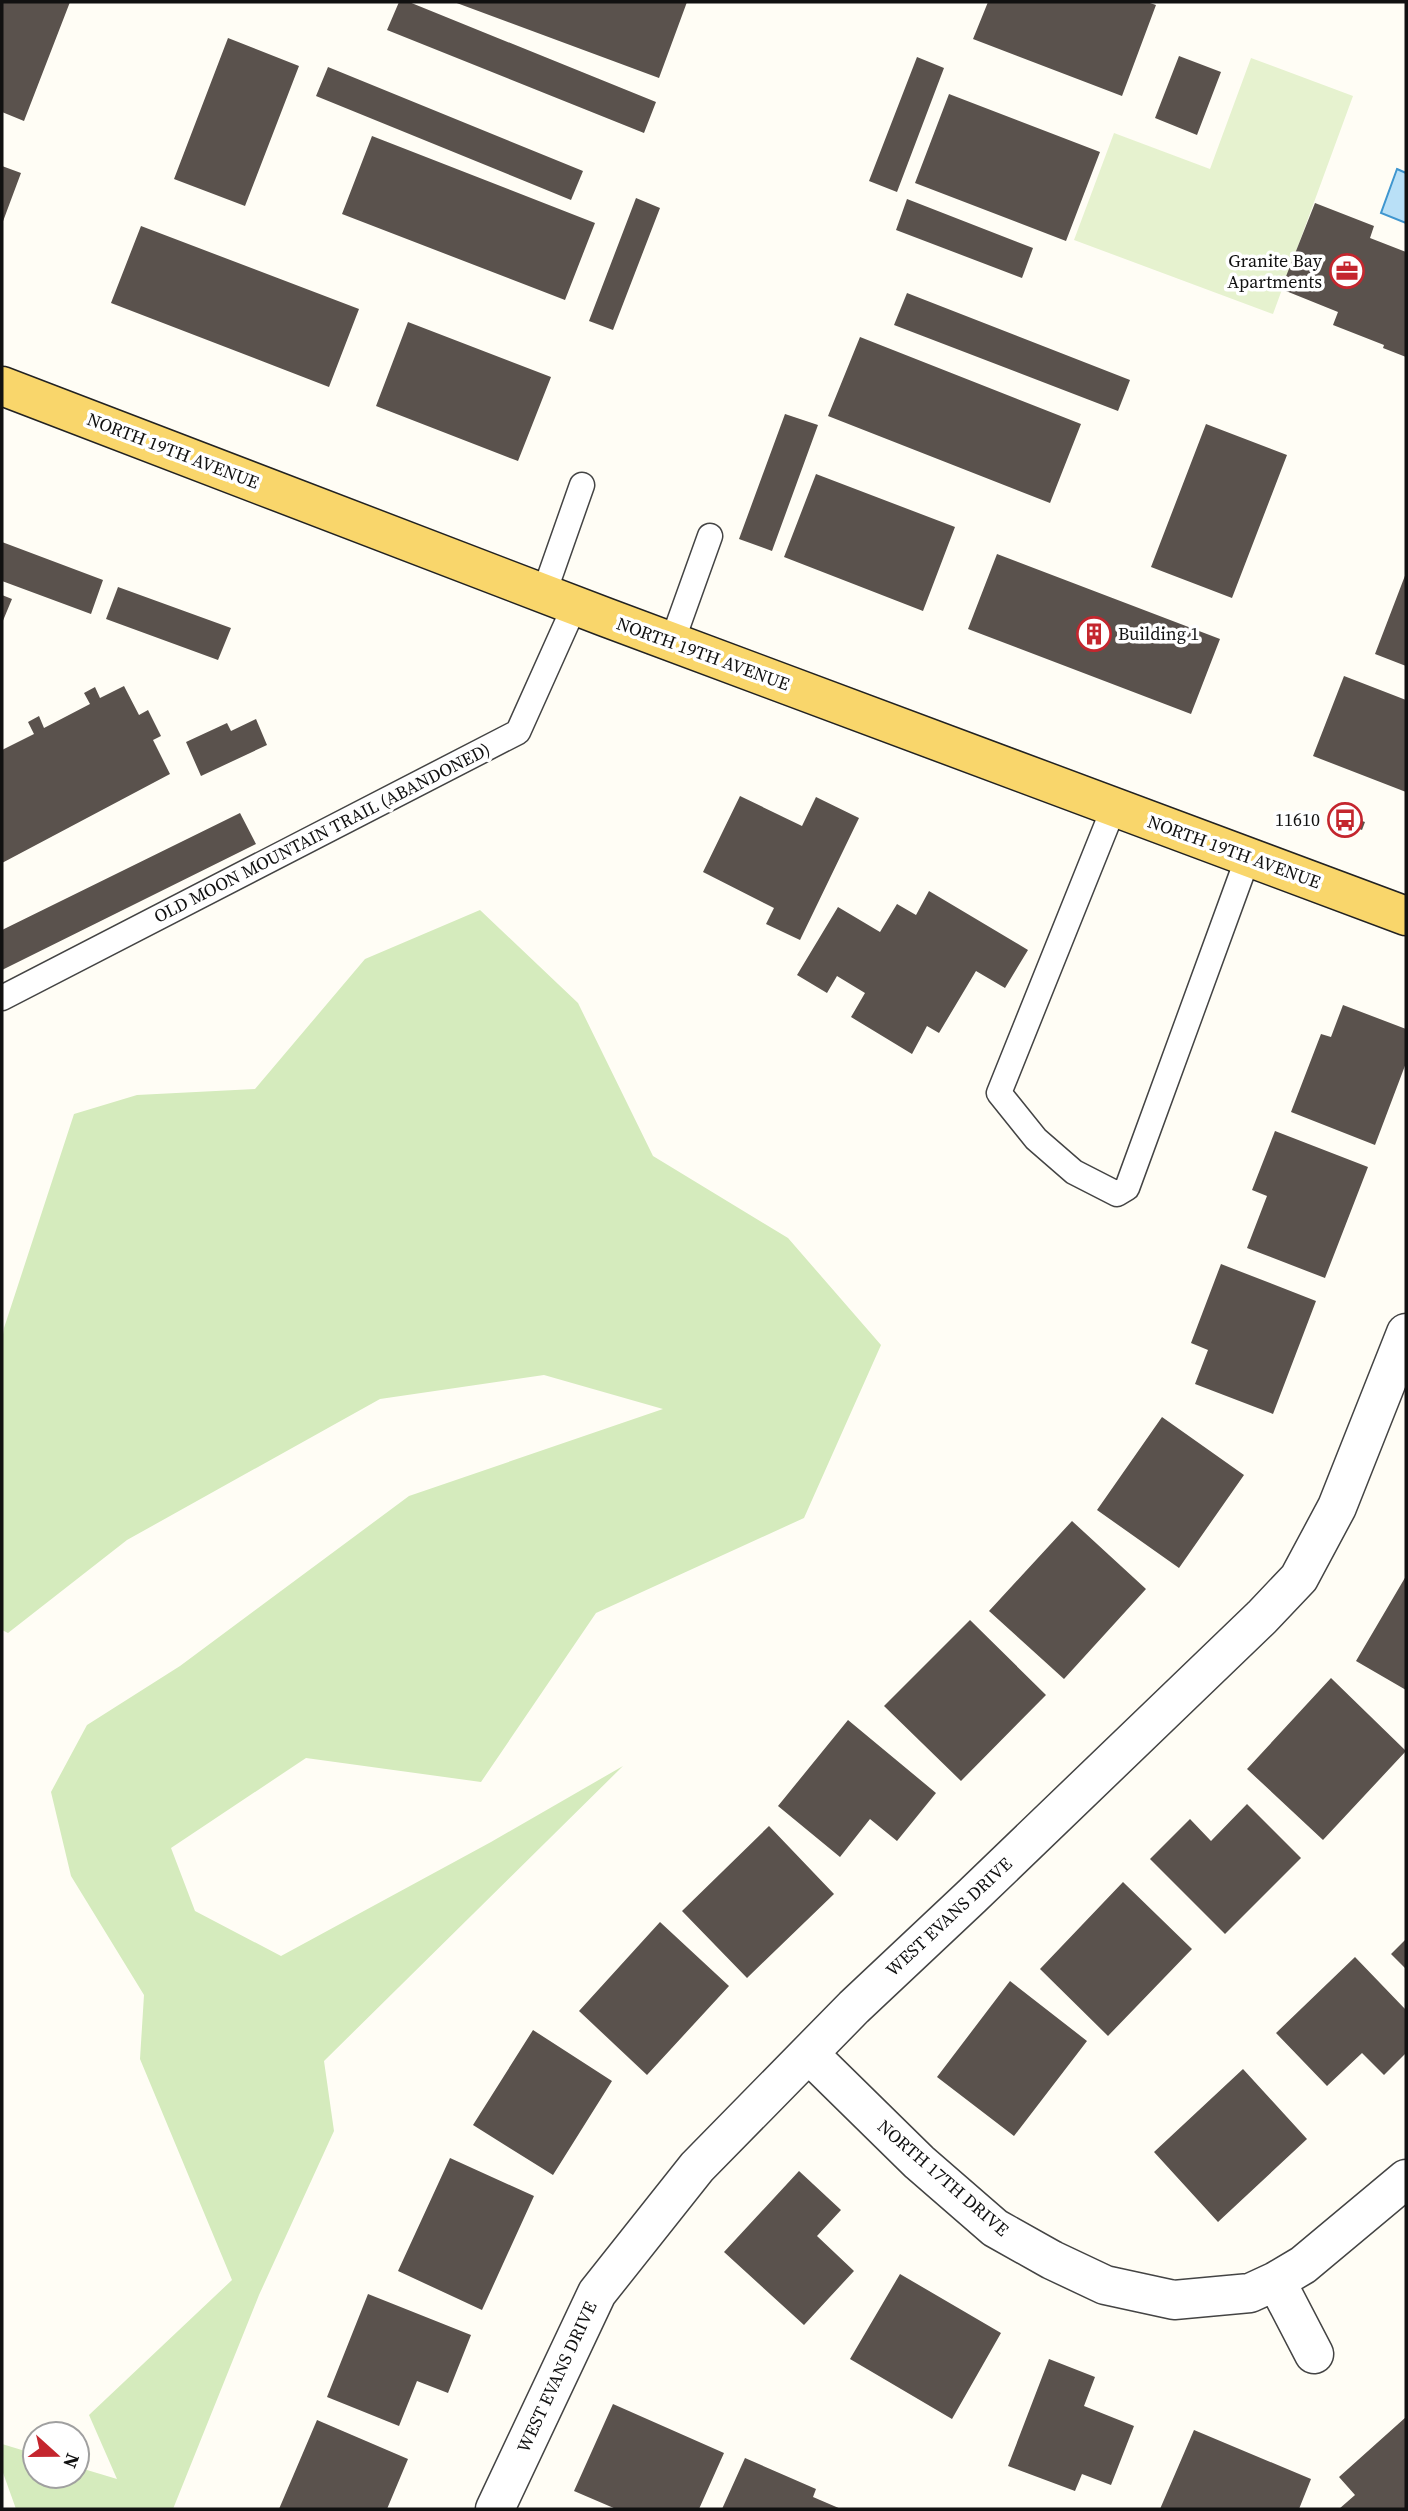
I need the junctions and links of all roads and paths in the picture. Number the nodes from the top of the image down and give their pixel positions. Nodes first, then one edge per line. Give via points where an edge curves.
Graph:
1 (2, 386) edge
2 (582, 485) dead end
3 (710, 536) dead end
4 (559, 599) junction
5 (672, 642) junction
6 (1114, 807) junction
7 (1248, 857) junction
8 (1406, 916) edge
9 (2, 998) edge
10 (1406, 1334) edge
11 (809, 2054) junction
12 (1406, 2179) edge
13 (1276, 2281) junction
14 (1314, 2354) dead end
15 (495, 2509) edge

1 - 4 main road, NORTH 19TH AVENUE
2 - 4 lane, OLD MOON MOUNTAIN TRAIL (ABANDONED)
3 - 5 lane
4 - 5 main road, NORTH 19TH AVENUE
4 - 9 lane, OLD MOON MOUNTAIN TRAIL (ABANDONED) via 518,732
5 - 6 main road, NORTH 19TH AVENUE
6 - 7 main road, NORTH 19TH AVENUE
6 - 7 lane via 999,1093 1036,1139 1073,1172 1117,1194 1127,1188
7 - 8 main road, NORTH 19TH AVENUE
10 - 11 street, WEST EVANS DRIVE via 1337,1507 1299,1578
11 - 13 street, NORTH 17TH DRIVE via 919,2162 995,2228 1052,2260 1105,2285 1174,2300 1250,2293
11 - 15 street, WEST EVANS DRIVE via 698,2167 597,2293
12 - 13 street, NORTH 17TH DRIVE via 1303,2265
13 - 14 street

